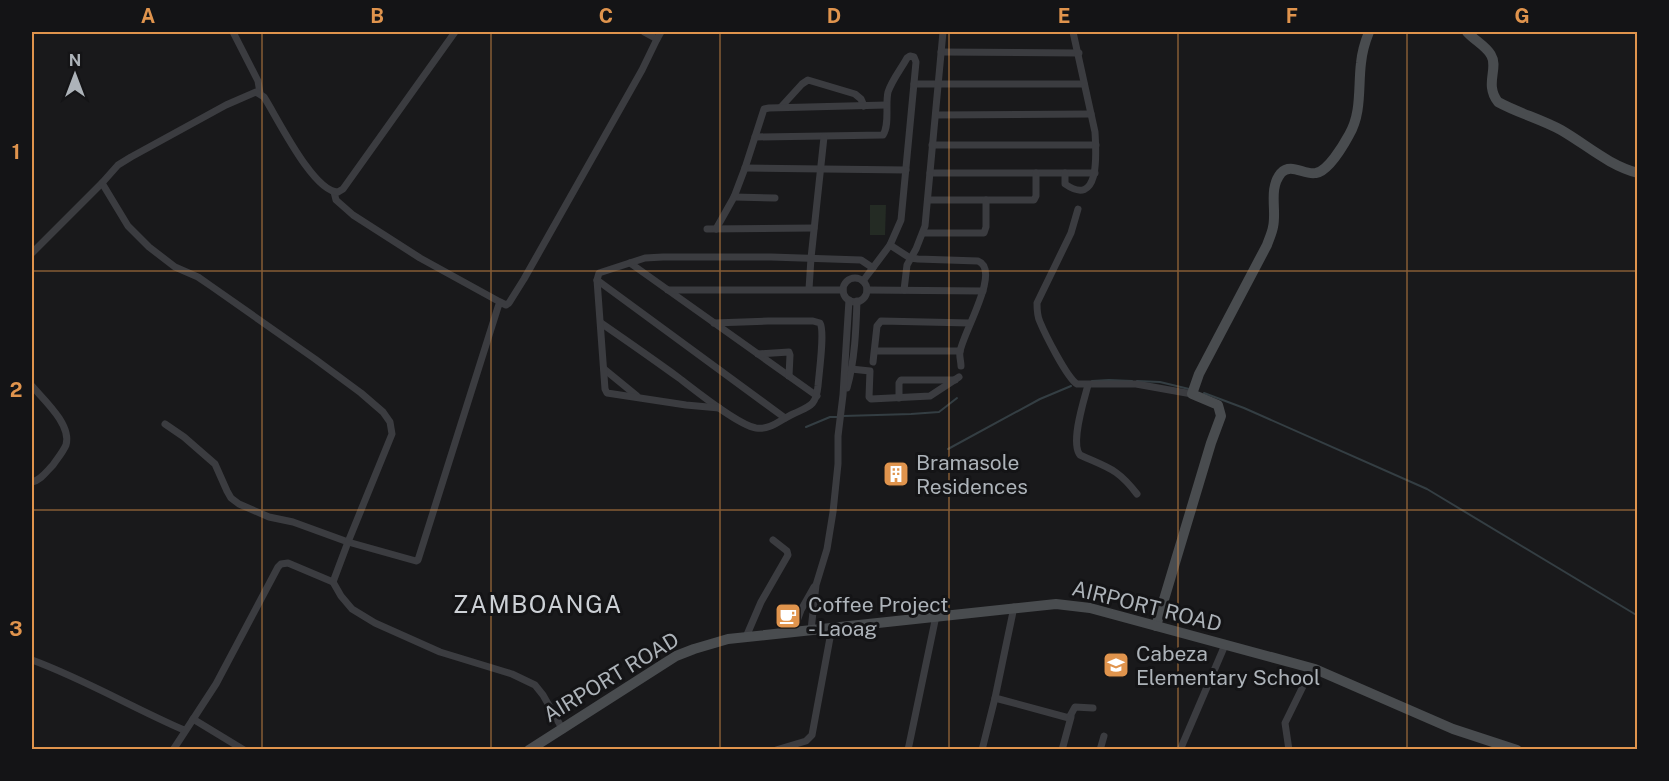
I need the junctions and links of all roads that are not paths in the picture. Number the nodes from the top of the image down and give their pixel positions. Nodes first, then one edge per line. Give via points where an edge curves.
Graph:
1 (233, 32) edge
2 (455, 32) edge
3 (644, 32) edge
4 (943, 32) edge
5 (1073, 32) edge
6 (1369, 32) edge
7 (1467, 32) edge
8 (659, 35) edge
9 (941, 52) junction
10 (1079, 53) junction
11 (914, 84) junction
12 (938, 84) junction
13 (1084, 84) junction
14 (260, 93) junction
15 (886, 105) junction
16 (864, 106) junction
17 (781, 107) junction
18 (1091, 114) junction
19 (936, 115) junction
20 (755, 137) junction
21 (824, 137) junction
22 (932, 145) junction
23 (1096, 145) junction
24 (745, 168) junction
25 (821, 169) junction
26 (906, 170) junction
27 (930, 173) junction
28 (1036, 173) junction
29 (1065, 173) junction
30 (1095, 173) junction
31 (1638, 173) edge
32 (102, 183) junction
33 (334, 192) junction
34 (734, 197) junction
35 (775, 198) dead end
36 (928, 200) junction
37 (986, 200) junction
38 (1078, 209) dead end
39 (814, 228) junction
40 (706, 229) dead end
41 (717, 229) junction
42 (923, 233) junction
43 (890, 245) junction
44 (32, 253) edge
45 (811, 258) junction
46 (910, 258) junction
47 (630, 263) junction
48 (873, 268) junction
49 (597, 280) junction
50 (862, 281) junction
51 (809, 289) junction
52 (668, 290) junction
53 (843, 290) junction
54 (867, 290) junction
55 (904, 290) junction
56 (983, 291) junction
57 (853, 300) junction
58 (500, 303) junction
59 (601, 322) junction
60 (714, 323) junction
61 (970, 323) junction
62 (851, 335) junction
63 (874, 351) junction
64 (960, 351) junction
65 (758, 354) junction
66 (873, 362) dead end
67 (961, 366) dead end
68 (604, 369) junction
69 (852, 369) junction
70 (789, 376) junction
71 (1088, 385) junction
72 (32, 386) edge
73 (1192, 394) junction
74 (843, 395) junction
75 (637, 396) junction
76 (817, 396) junction
77 (899, 398) junction
78 (719, 408) junction
79 (785, 418) junction
80 (165, 424) dead end
81 (32, 482) edge
82 (1137, 494) dead end
83 (773, 540) dead end
84 (348, 542) junction
85 (333, 582) junction
86 (816, 585) junction
87 (1014, 608) junction
88 (936, 616) junction
89 (1155, 626) junction
90 (832, 627) junction
91 (811, 630) junction
92 (793, 632) junction
93 (746, 637) junction
94 (1225, 645) junction
95 (32, 660) edge
96 (1312, 668) junction
97 (995, 698) junction
98 (1093, 708) dead end
99 (1071, 717) junction
100 (193, 719) junction
101 (563, 729) junction
102 (184, 730) junction
103 (1104, 736) dead end
104 (535, 748) edge
105 (173, 750) edge
106 (244, 750) edge
107 (776, 750) edge
108 (908, 750) edge
109 (982, 750) edge
110 (1062, 750) edge
111 (1100, 750) edge
112 (1180, 750) edge
113 (1289, 750) edge
114 (1517, 750) edge

1 - 14 street via 258,81
2 - 33 street via 343,189
3 - 8 street
4 - 9 street
5 - 10 street
6 - 73 main road via 1362,52 1353,129 1319,173 1286,169 1281,173 1273,198 1273,229 1267,245
7 - 31 main road via 1491,55 1491,89 1498,102 1563,131 1618,167
8 - 58 street via 524,279 508,304
9 - 10 street
9 - 12 street
10 - 13 street
11 - 12 street
11 - 15 street via 916,62 910,56 892,83
11 - 26 street
12 - 13 street
12 - 19 street
13 - 18 street
14 - 32 street via 226,105 131,157
14 - 33 street via 299,156
15 - 16 street
15 - 21 street via 883,135
16 - 17 street
16 - 17 street via 857,95 808,80
17 - 20 street via 764,109
18 - 19 street
18 - 23 street
19 - 22 street
20 - 21 street
20 - 24 street
21 - 25 street
22 - 23 street
22 - 27 street
23 - 30 street
24 - 25 street
24 - 34 street
25 - 26 street
25 - 39 street
26 - 43 street via 902,220
27 - 28 street
27 - 36 street
28 - 29 street
28 - 37 street via 1034,200
29 - 30 street
29 - 30 street via 1066,186 1081,190 1092,183
32 - 44 street
32 - 84 street via 128,225 149,247 315,359 388,418 392,434
33 - 58 street via 336,200 353,215
34 - 35 street
34 - 41 street
36 - 37 street
36 - 42 street
37 - 42 street via 984,233
38 - 71 street via 1037,309 1069,377 1077,384
39 - 41 street
39 - 45 street
40 - 41 street
42 - 46 street
43 - 46 street
43 - 48 street
45 - 47 street via 657,257
45 - 48 street via 861,260
45 - 51 street
46 - 55 street
46 - 56 street via 982,262 986,270
47 - 49 street via 599,273
47 - 52 street
48 - 50 street
49 - 59 street
49 - 79 street
50 - 53 street via 850,279
50 - 54 street
51 - 52 street
51 - 53 street
52 - 60 street
53 - 57 street
54 - 55 street
54 - 57 street via 865,296
55 - 56 street
56 - 61 street
57 - 62 street
58 - 84 street via 420,558 416,561
59 - 68 street
59 - 78 street
60 - 65 street
60 - 76 street via 820,323
61 - 63 street via 881,321
61 - 64 street
62 - 69 street
62 - 74 street
63 - 64 street
63 - 66 street
64 - 67 street
65 - 70 street
65 - 70 street via 789,352
68 - 75 street
68 - 75 street via 606,393
69 - 74 street
69 - 77 street via 870,371 870,398
70 - 76 street
71 - 73 street via 1136,384
71 - 82 street via 1077,452 1112,469
72 - 81 street via 60,418 66,441 45,475
73 - 89 main road via 1218,405 1221,416
74 - 86 street via 833,512
75 - 78 street
76 - 79 street via 812,405
77 - 77 street via 901,380 957,379 930,396
78 - 79 street via 754,428 771,427
80 - 84 street via 215,464 231,498 239,504
83 - 93 street via 788,555
84 - 85 street
85 - 100 street via 292,564 278,567
85 - 101 street via 352,609 375,623 440,652 535,685
86 - 91 street
86 - 92 street
87 - 88 main road, AIRPORT ROAD
87 - 89 main road, AIRPORT ROAD via 1056,604 1090,608
87 - 97 street
88 - 90 main road, AIRPORT ROAD
88 - 108 street
89 - 94 main road, AIRPORT ROAD
90 - 91 main road, AIRPORT ROAD
90 - 107 street via 812,735 806,741
91 - 92 main road, AIRPORT ROAD
92 - 93 main road, AIRPORT ROAD
93 - 101 main road, AIRPORT ROAD via 711,643 676,657
94 - 96 main road, AIRPORT ROAD
94 - 112 street
95 - 102 street
96 - 113 street via 1285,723
96 - 114 main road, AIRPORT ROAD via 1453,729
97 - 99 street
97 - 109 street
98 - 99 street via 1075,707
99 - 110 street
100 - 102 street
100 - 106 street
101 - 104 main road, AIRPORT ROAD
102 - 105 street
103 - 111 street

